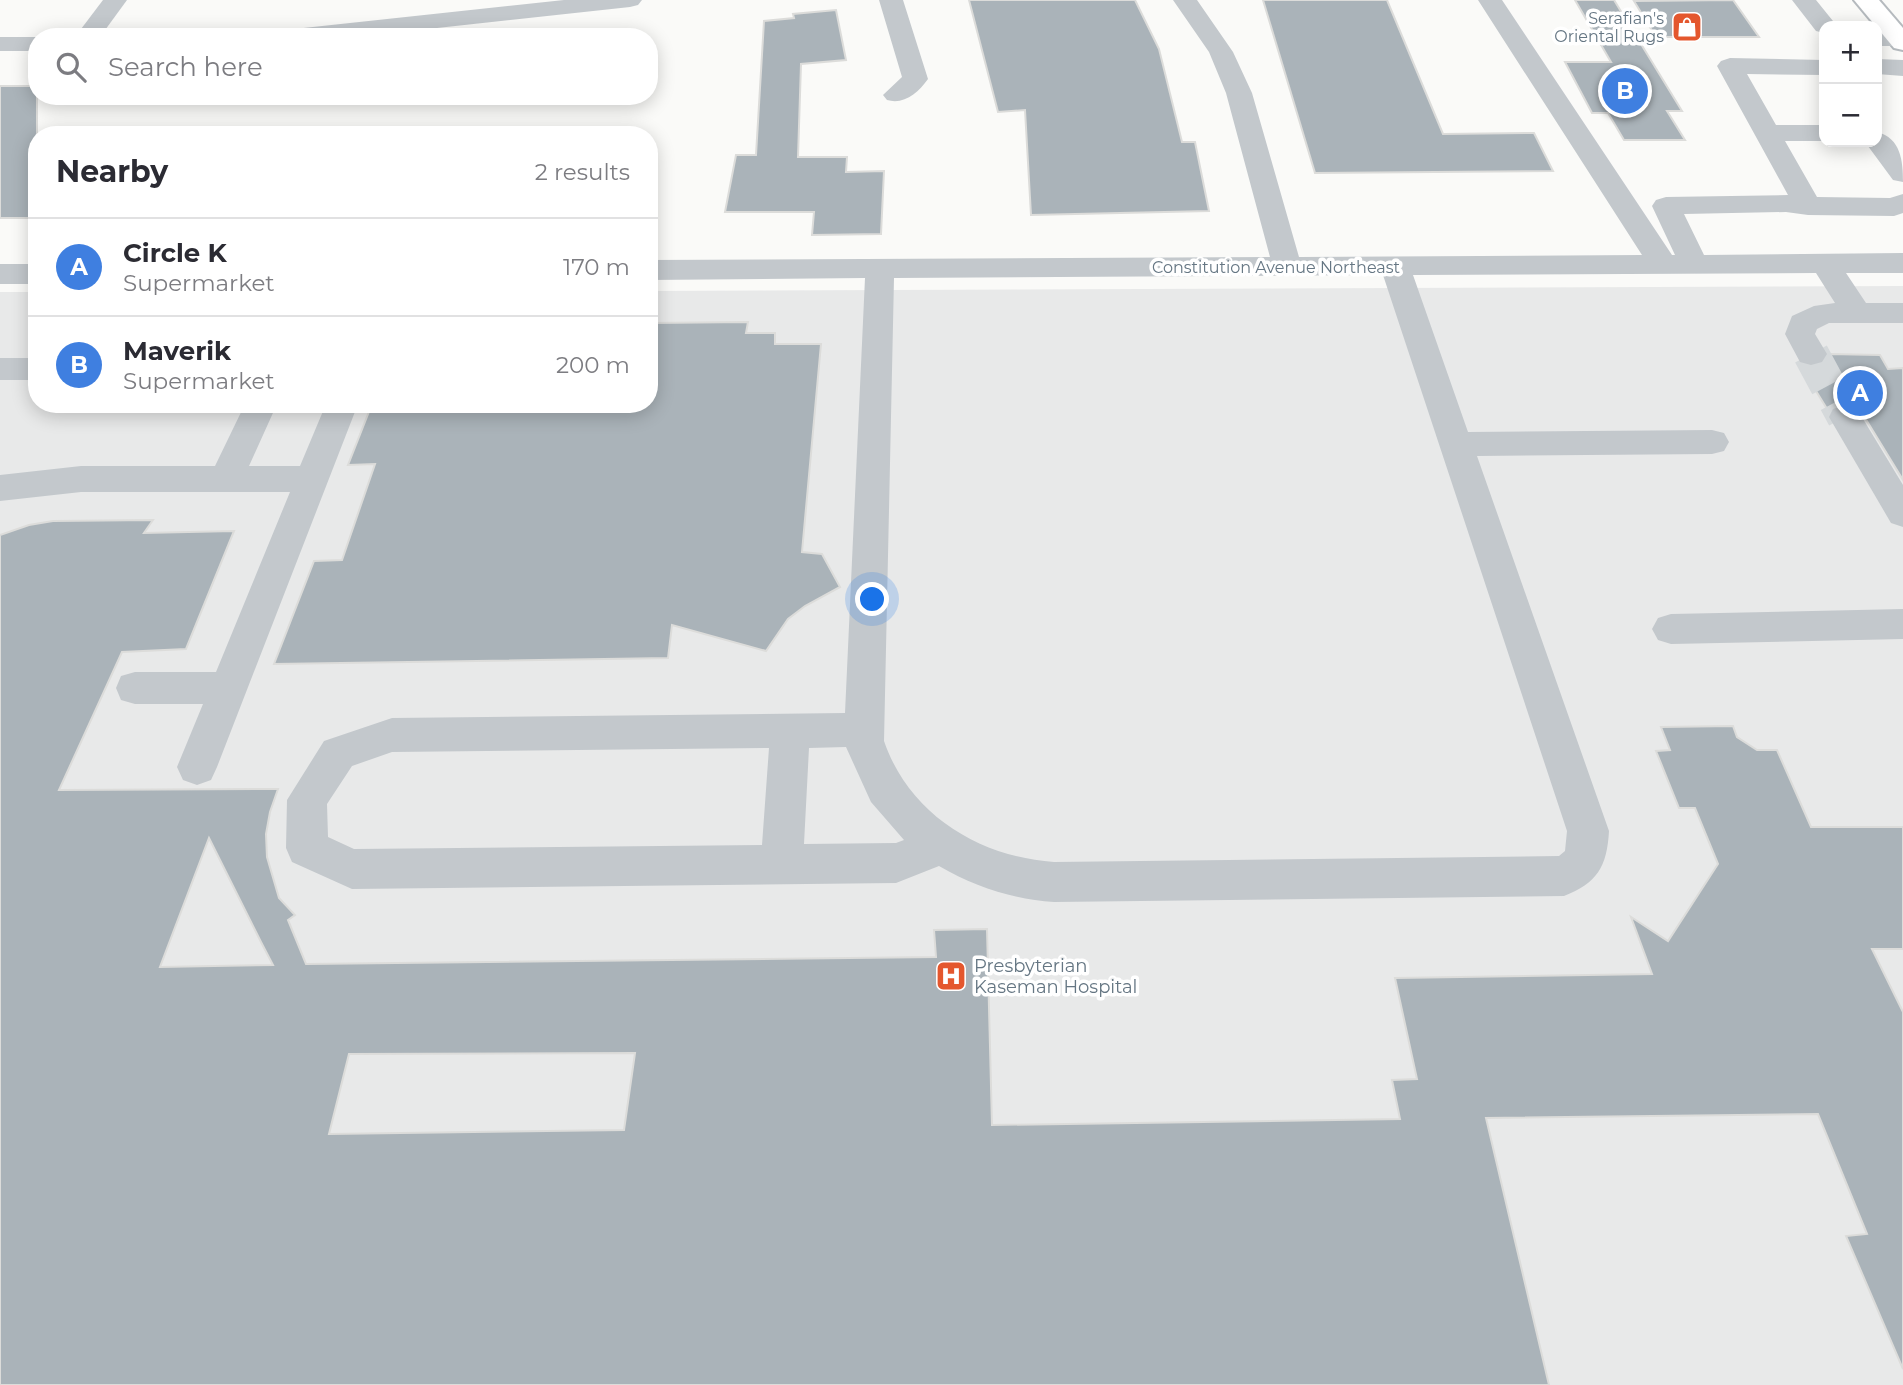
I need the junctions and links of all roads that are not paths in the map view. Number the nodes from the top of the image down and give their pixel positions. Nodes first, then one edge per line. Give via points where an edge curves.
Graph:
1 (115, 0) edge
2 (630, 0) edge
3 (891, 0) edge
4 (1185, 0) edge
5 (1490, 0) edge
6 (1804, 0) edge
7 (1866, 0) edge
8 (1821, 21) edge
9 (94, 28) edge
10 (369, 28) edge
11 (1893, 41) edge
12 (0, 44) edge
13 (28, 44) edge
14 (1882, 67) edge
15 (1819, 68) edge
16 (1903, 68) edge
17 (896, 95) dead end
18 (1768, 133) junction
19 (1819, 133) edge
20 (1882, 147) edge
21 (1903, 174) edge
22 (1903, 203) edge
23 (1808, 206) junction
24 (1824, 263) junction
25 (1903, 263) edge
26 (1663, 264) junction
27 (1694, 264) junction
28 (1395, 266) junction
29 (1287, 267) junction
30 (880, 269) junction
31 (658, 270) edge
32 (0, 274) edge
33 (28, 274) edge
34 (1857, 313) junction
35 (1902, 313) edge
36 (1811, 354) tunnel mouth
37 (0, 369) edge
38 (28, 369) edge
39 (257, 413) edge
40 (338, 413) edge
41 (1845, 417) tunnel mouth
42 (1712, 442) dead end
43 (1455, 444) junction
44 (226, 479) junction
45 (312, 479) junction
46 (0, 488) edge
47 (1903, 514) edge
48 (1903, 624) edge
49 (1671, 629) dead end
50 (135, 688) dead end
51 (229, 688) junction
52 (864, 730) junction
53 (790, 731) junction
54 (197, 767) dead end
55 (942, 845) junction
56 (782, 864) junction

1 - 9 street
2 - 10 street
3 - 17 street via 915,79
4 - 29 street via 1221,52 1239,93
5 - 26 street
6 - 8 street
7 - 11 main road
12 - 13 street
14 - 16 street
15 - 18 street via 1730,66
18 - 19 street
18 - 23 street
20 - 21 street
22 - 23 street via 1894,207
23 - 27 street via 1666,206
24 - 25 street, Constitution Avenue Northeast
24 - 27 street, Constitution Avenue Northeast
24 - 34 street
26 - 27 street, Constitution Avenue Northeast
26 - 28 street, Constitution Avenue Northeast
28 - 29 street, Constitution Avenue Northeast
28 - 43 street
29 - 30 street, Constitution Avenue Northeast
30 - 31 street, Constitution Avenue Northeast
30 - 52 street
32 - 33 street
34 - 35 street
34 - 36 street via 1825,313 1803,323 1800,334
37 - 38 street
39 - 44 street
40 - 45 street
41 - 47 street
42 - 43 street
43 - 55 street via 1587,831 1582,863 1574,872 1564,876 1054,882 1017,878 979,866
44 - 45 street
44 - 46 street via 80,479
45 - 51 street
48 - 49 street
50 - 51 street
51 - 54 street
52 - 53 street
52 - 55 street via 868,758 880,784 905,815
53 - 56 street
53 - 56 street via 392,735 338,753 307,800 307,848 352,869
55 - 56 street via 896,863

